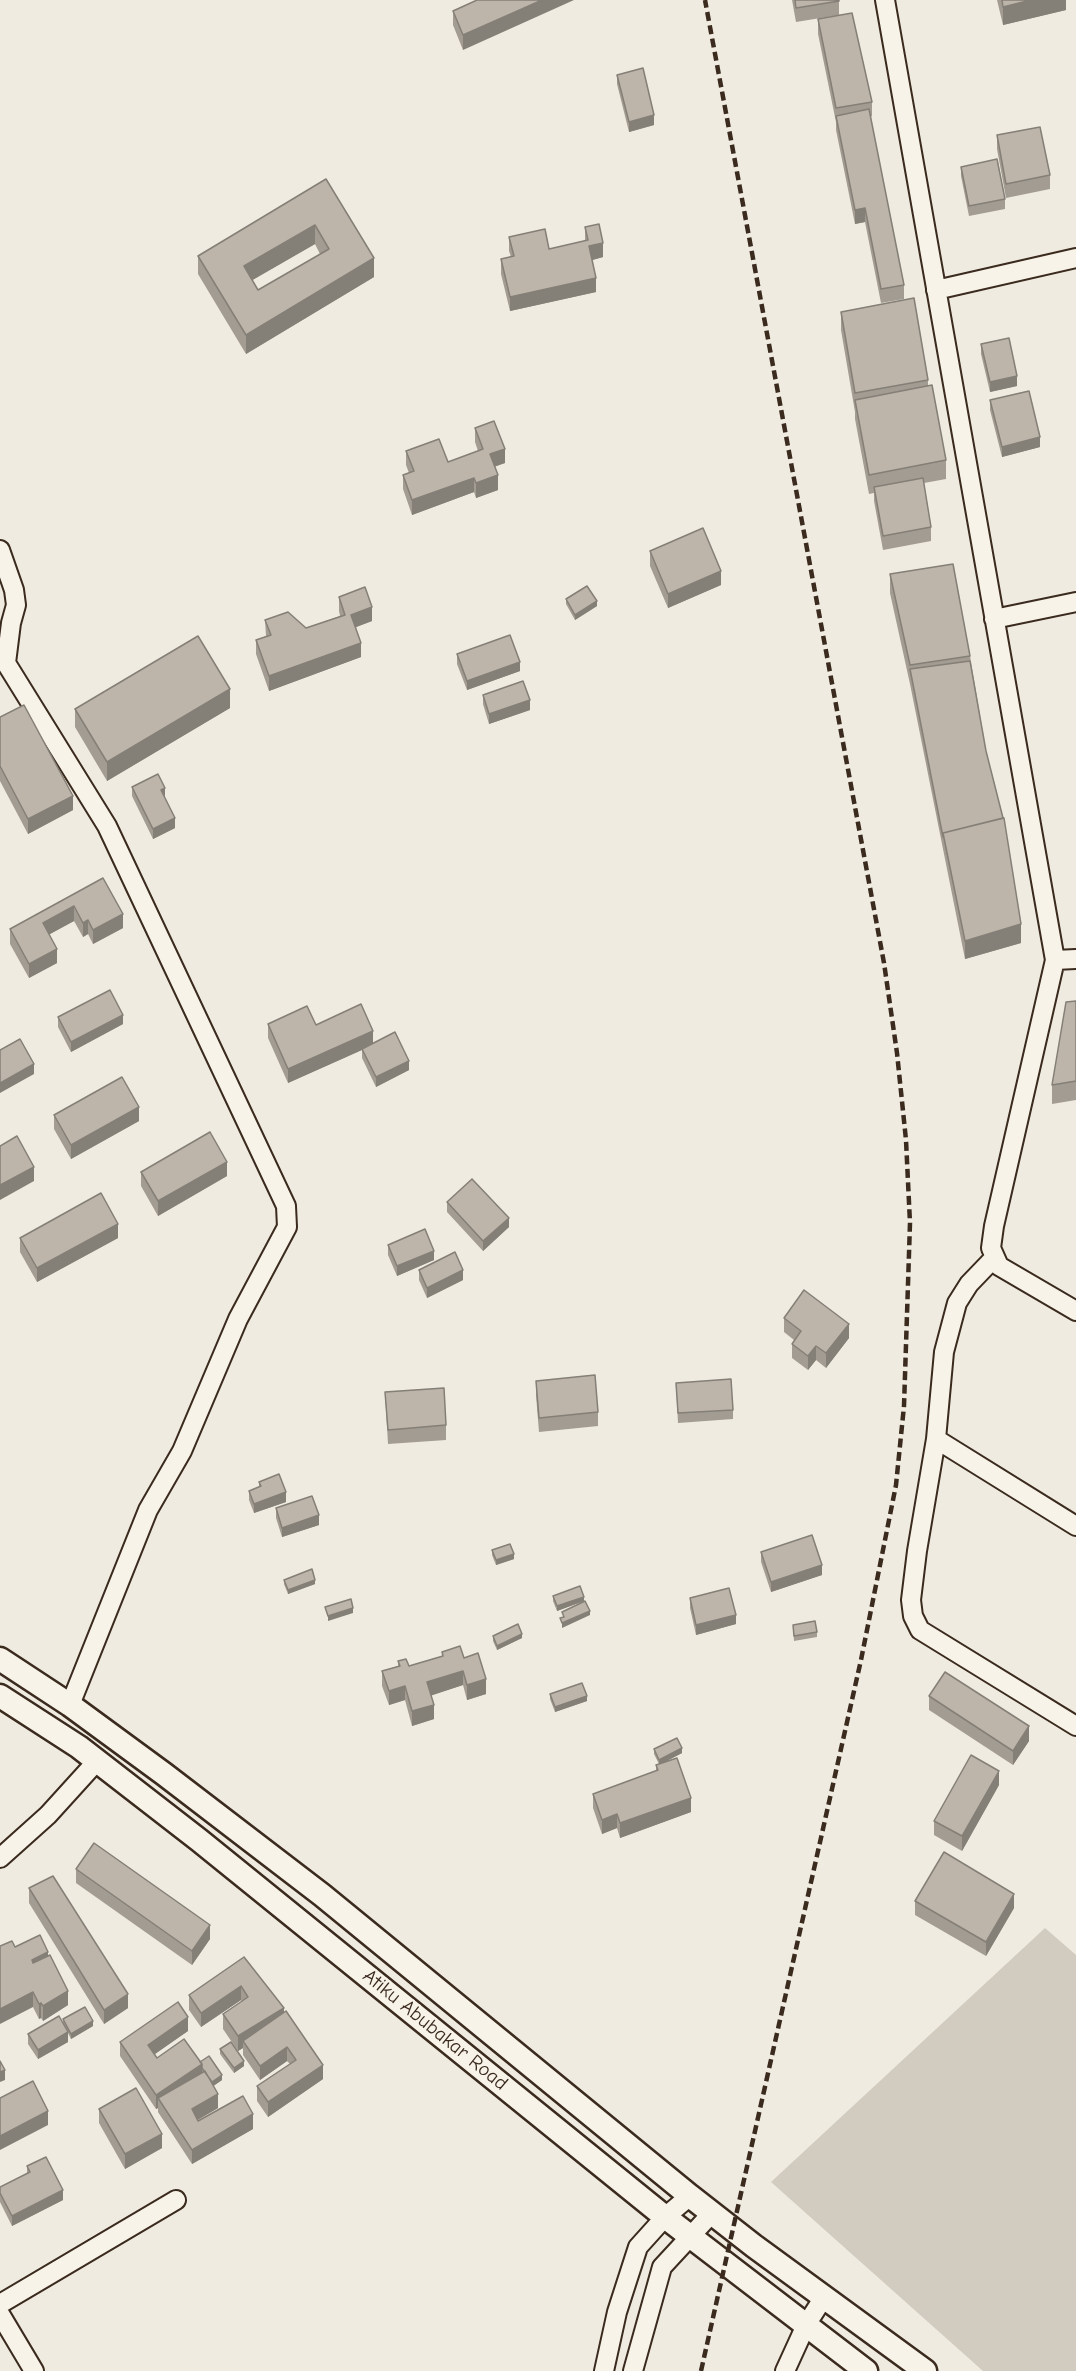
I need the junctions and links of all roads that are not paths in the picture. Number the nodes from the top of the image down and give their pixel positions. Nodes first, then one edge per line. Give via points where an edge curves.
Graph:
1 (885, 0) edge
2 (1076, 258) edge
3 (936, 290) junction
4 (0, 550) edge
5 (1076, 602) edge
6 (994, 619) junction
7 (1076, 959) edge
8 (1055, 960) junction
9 (994, 1258) junction
10 (1076, 1311) edge
11 (936, 1439) junction
12 (1076, 1526) edge
13 (0, 1659) edge
14 (0, 1696) edge
15 (70, 1705) junction
16 (1076, 1726) edge
17 (97, 1761) junction
18 (0, 1858) edge
19 (690, 2196) junction
20 (176, 2200) dead end
21 (712, 2213) junction
22 (665, 2217) junction
23 (690, 2236) junction
24 (824, 2297) junction
25 (0, 2304) edge
26 (0, 2314) edge
27 (806, 2325) junction
28 (33, 2371) edge
29 (604, 2371) edge
30 (633, 2371) edge
31 (785, 2371) edge
32 (866, 2371) edge
33 (925, 2371) edge

1 - 3 street
2 - 3 street
3 - 6 street
4 - 15 street via 16,605 6,663 107,826 286,1206 287,1227 238,1319 182,1451 148,1510
5 - 6 street
6 - 8 street
7 - 8 street
8 - 9 street via 994,1226
9 - 10 street via 999,1266
9 - 11 street via 957,1303 944,1352
11 - 12 street
11 - 16 street via 911,1600 916,1627
13 - 15 street
14 - 17 street, Atiku Abubakar Road
15 - 19 street via 322,1895
17 - 18 street via 48,1815
17 - 22 street, Atiku Abubakar Road via 199,1839
19 - 21 street
19 - 22 street
20 - 25 street
21 - 23 street
21 - 24 street
22 - 23 street, Atiku Abubakar Road
22 - 29 street via 638,2247 616,2312
23 - 27 street, Atiku Abubakar Road
23 - 30 street via 662,2268
24 - 27 street
24 - 33 street
26 - 28 street
27 - 31 street
27 - 32 street, Atiku Abubakar Road

